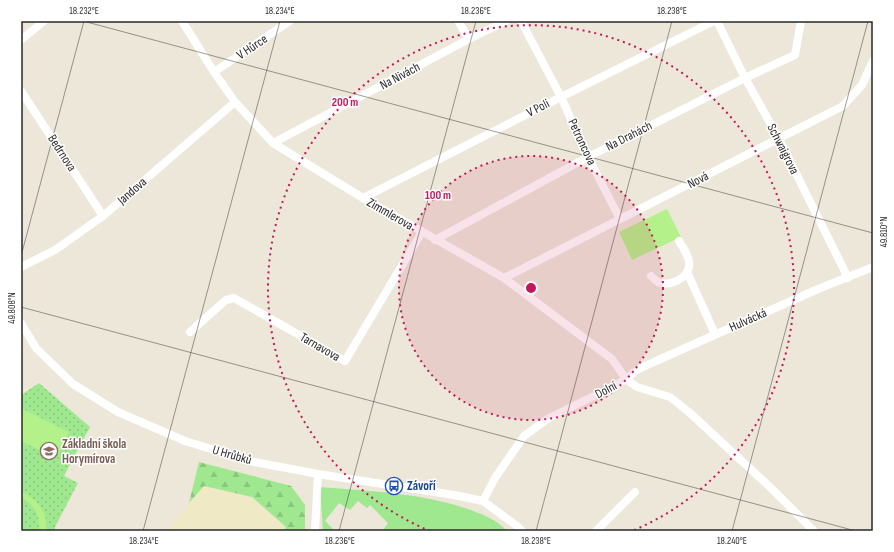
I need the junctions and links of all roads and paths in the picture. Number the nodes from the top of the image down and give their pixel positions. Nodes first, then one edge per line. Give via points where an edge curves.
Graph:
1 (44, 21) edge
2 (182, 21) edge
3 (290, 21) edge
4 (458, 21) edge
5 (506, 21) edge
6 (522, 21) edge
7 (716, 21) edge
8 (801, 21) edge
9 (469, 39) junction
10 (21, 40) edge
11 (873, 61) edge
12 (214, 72) junction
13 (745, 78) junction
14 (21, 91) edge
15 (561, 97) junction
16 (235, 102) junction
17 (779, 139) junction
18 (273, 143) junction
19 (588, 157) junction
20 (363, 198) junction
21 (103, 216) junction
22 (620, 219) junction
23 (422, 232) junction
24 (435, 240) junction
25 (679, 241) dead end
26 (873, 266) edge
27 (21, 267) edge
28 (687, 272) junction
29 (651, 276) dead end
30 (504, 278) junction
31 (848, 278) junction
32 (21, 323) edge
33 (190, 332) dead end
34 (715, 334) junction
35 (626, 379) junction
36 (318, 474) junction
37 (635, 492) dead end
38 (483, 501) junction
39 (315, 531) edge
40 (522, 531) edge
41 (596, 531) edge
42 (814, 531) edge

1 - 10 street
2 - 12 street, Zimmlerova
3 - 12 street, V Hůrce
4 - 9 street
5 - 9 street, Na Nivách
6 - 15 street, Petroncova
7 - 13 street, Schwaigrova
7 - 15 street, V Poli
8 - 13 street, Na Drahách via 795,55
9 - 18 street, Na Nivách
11 - 17 street, Nová via 862,85 843,106
12 - 16 street, Zimmlerova
13 - 17 street, Schwaigrova
13 - 19 street, Na Drahách
14 - 21 street, Bedrnova
15 - 19 street, Petroncova
15 - 20 street, V Poli
16 - 18 street, Zimmlerova
16 - 21 street, Jandova
17 - 22 street, Nová
17 - 31 street, Schwaigrova
18 - 20 street, Zimmlerova
19 - 22 street, Petroncova
19 - 24 street, Na Drahách
20 - 23 street, Zimmlerova
21 - 27 street, Jandova via 55,250
22 - 30 street, Nová
23 - 24 street, Zimmlerova
23 - 33 street, Tarnavova via 345,361 234,298 226,300
24 - 30 street, Zimmlerova
25 - 28 street via 688,258
26 - 31 street, Hulvácká
28 - 29 street via 678,280 667,284 657,282
28 - 34 street
30 - 35 street, Zimmlerova via 612,359
31 - 34 street, Hulvácká
32 - 36 street, U Hrůbků via 36,348 73,384 118,412 185,441 254,462
34 - 35 street, Hulvácká via 637,370
35 - 38 street, Dolní via 549,418 524,436 494,478
35 - 42 street, Dolní via 636,387 670,397 690,412
36 - 38 street, U Hrůbků
36 - 39 street
37 - 41 street
38 - 40 street

